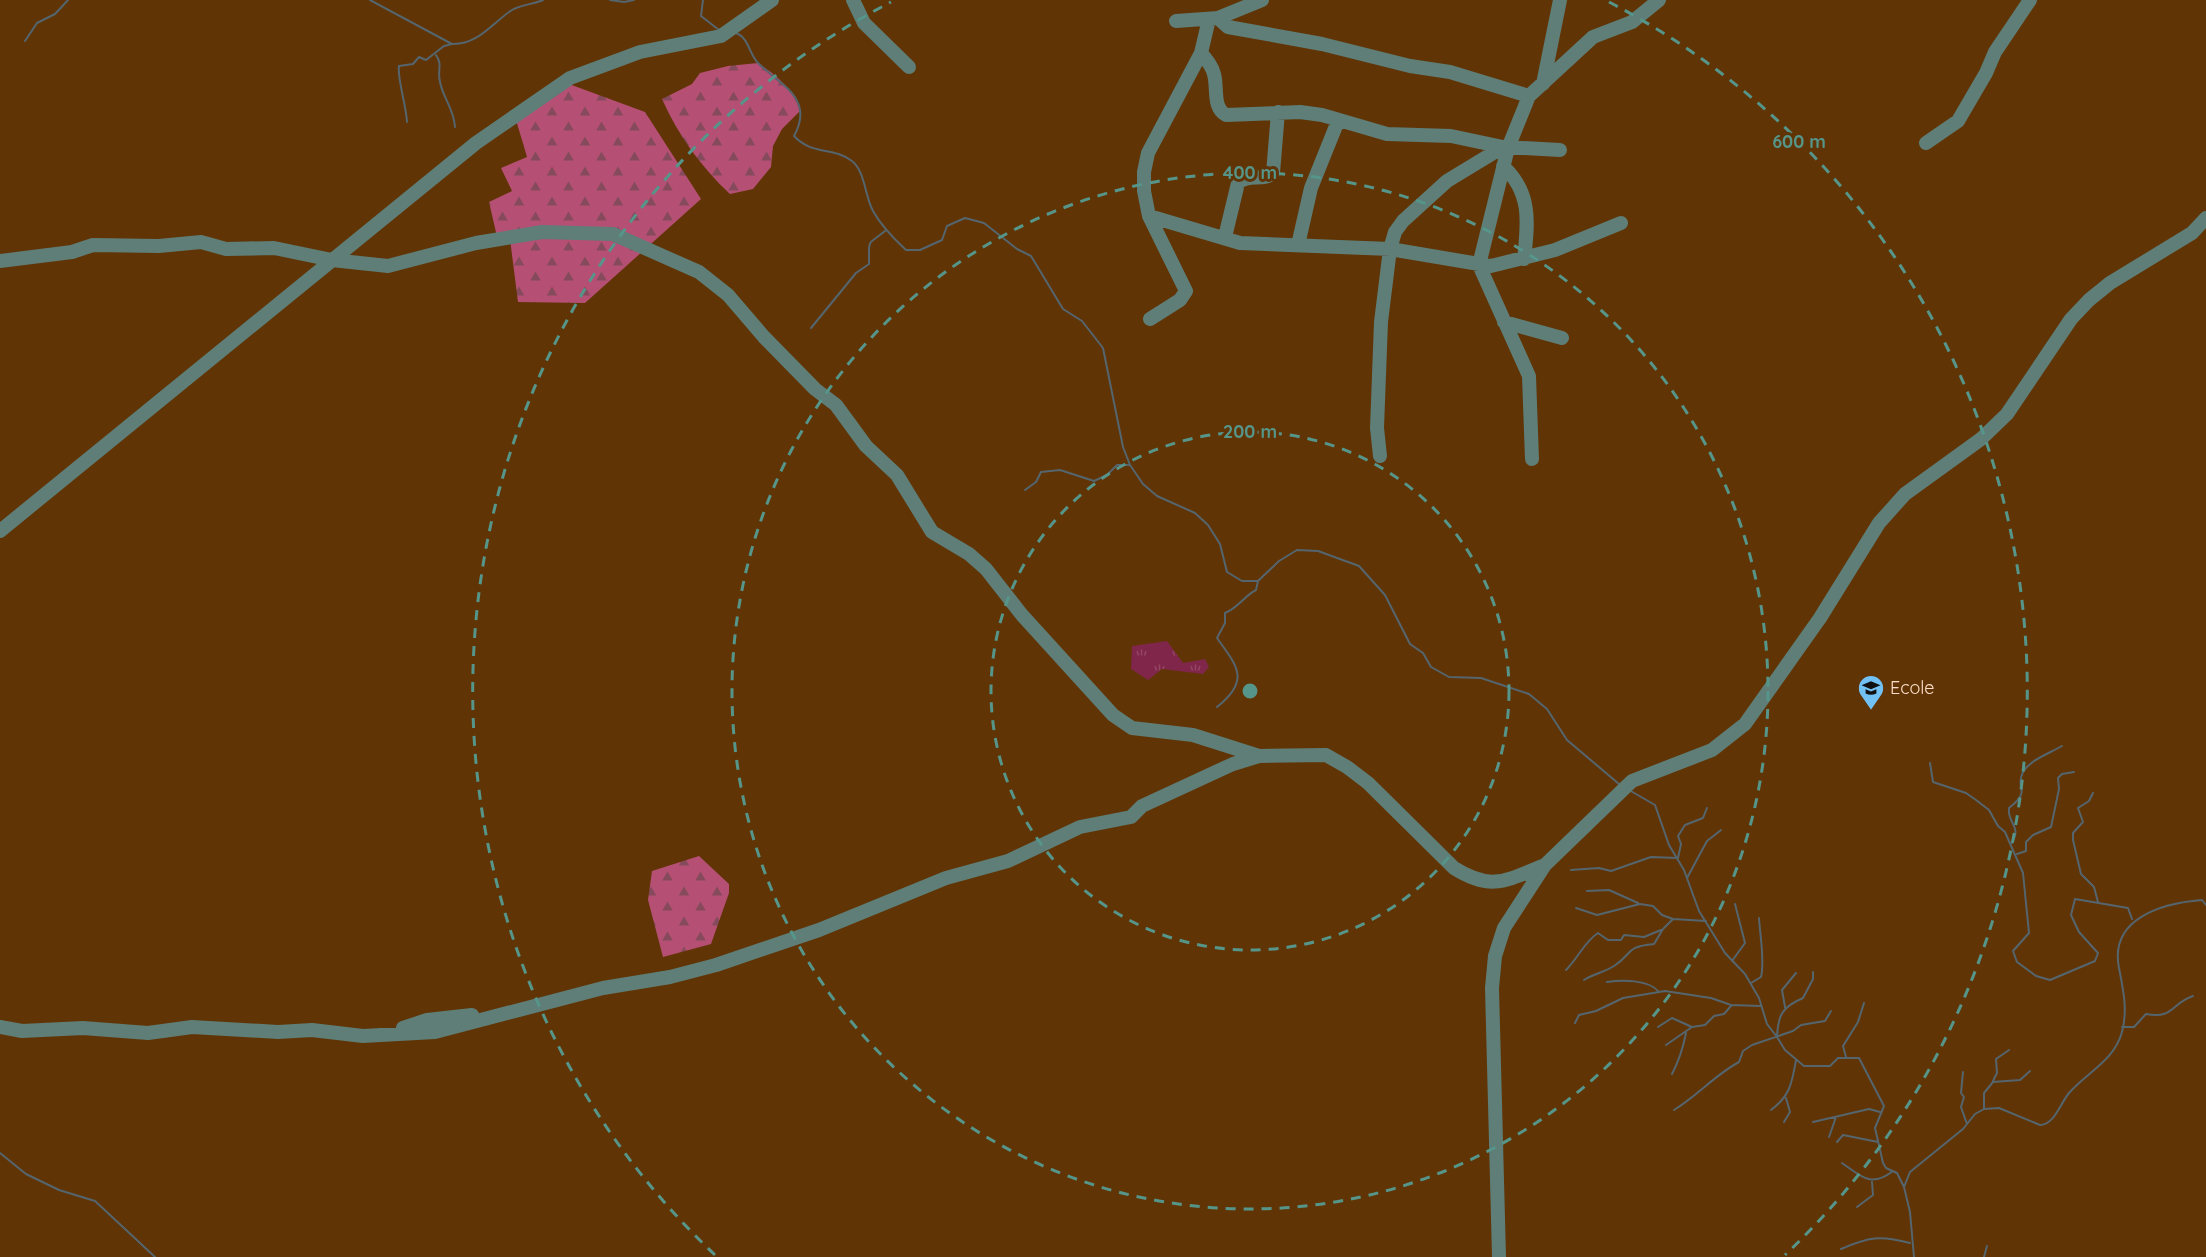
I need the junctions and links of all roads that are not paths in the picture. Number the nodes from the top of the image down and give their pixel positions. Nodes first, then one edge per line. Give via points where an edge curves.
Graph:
1 (772, 0) edge
2 (853, 0) edge
3 (1262, 0) edge
4 (1560, 0) edge
5 (1659, 0) edge
6 (2030, 0) edge
7 (1245, 3) edge
8 (1214, 18) junction
9 (1176, 21) dead end
10 (1257, 31) junction
11 (1201, 53) junction
12 (909, 67) dead end
13 (1544, 84) junction
14 (1529, 96) junction
15 (1278, 112) junction
16 (1338, 121) junction
17 (1926, 143) dead end
18 (1505, 147) junction
19 (1560, 150) dead end
20 (1503, 166) junction
21 (1149, 216) junction
22 (2206, 218) edge
23 (1621, 223) dead end
24 (1225, 237) junction
25 (1298, 245) junction
26 (1390, 249) junction
27 (1524, 259) junction
28 (332, 260) junction
29 (0, 261) edge
30 (1479, 265) junction
31 (1150, 320) dead end
32 (1504, 322) junction
33 (1562, 338) dead end
34 (1380, 456) dead end
35 (1532, 459) dead end
36 (0, 531) edge
37 (1259, 756) junction
38 (1545, 865) junction
39 (0, 1027) edge
40 (1499, 1257) edge

1 - 28 street via 721,36 640,52 570,78 476,143
2 - 12 street via 864,22
3 - 7 street
4 - 13 street
5 - 13 street via 1632,22 1593,37
6 - 17 street via 1995,52 1958,121
7 - 8 street
7 - 10 street
8 - 9 street
8 - 10 street via 1228,27
8 - 11 street
10 - 14 street via 1450,72
11 - 15 street via 1214,73 1221,112 1243,116
11 - 21 street via 1145,162 1144,191
13 - 14 street
14 - 18 street
15 - 16 street via 1322,115
15 - 24 street via 1273,173 1238,183
16 - 18 street via 1387,134 1451,136
16 - 25 street via 1311,188
18 - 19 street
18 - 20 street
18 - 26 street via 1447,181 1423,202 1395,232
20 - 27 street via 1521,185 1524,196
20 - 30 street
21 - 24 street
21 - 31 street via 1186,291 1180,300
22 - 38 street via 2192,233 2089,300 2071,319 2007,414 1981,439 1905,494 1879,523 1820,618 1745,724 1712,750 1627,786
23 - 27 street
24 - 25 street via 1240,243
25 - 26 street
26 - 30 street
26 - 34 street via 1380,322
27 - 30 street
28 - 29 street via 274,248 226,249 201,242 93,245 65,254
28 - 36 street
28 - 37 street via 388,266 476,243 542,232 604,232 699,272 728,294 764,338 836,405 866,446 897,476 932,532 986,569 1022,615 1113,715 1132,728 1194,735
30 - 32 street
32 - 33 street
32 - 35 street via 1529,376
37 - 38 street via 1326,755 1347,767 1454,868 1472,879 1488,883
37 - 39 street via 1162,796 1131,817 1080,827 1008,861 946,878 759,951 670,977 603,988 435,1032 363,1036 312,1030 192,1027 148,1033 83,1028 22,1031
38 - 40 street via 1504,928 1495,956 1493,1075

